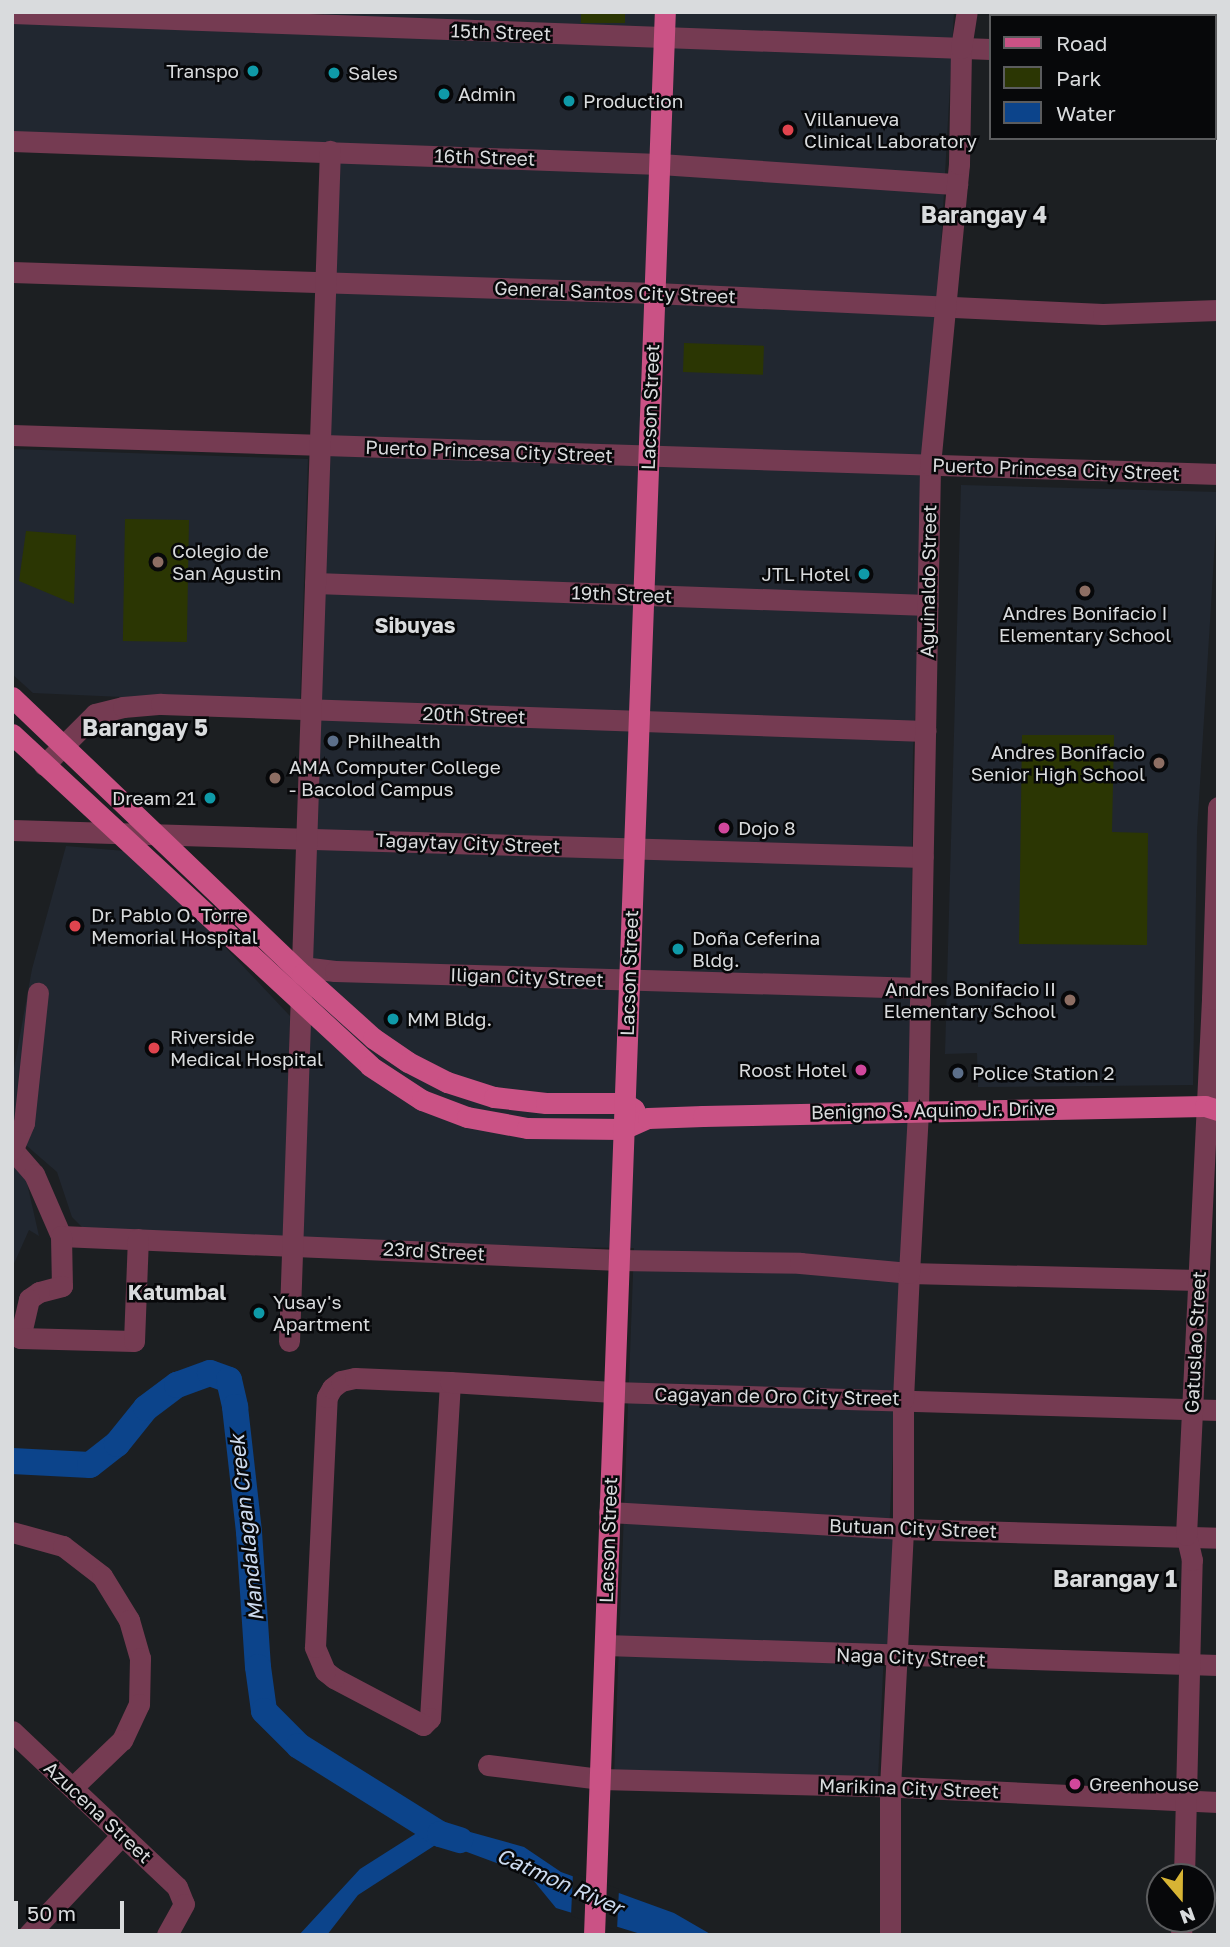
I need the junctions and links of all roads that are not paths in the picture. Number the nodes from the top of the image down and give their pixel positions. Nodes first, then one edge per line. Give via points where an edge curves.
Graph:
1 (665, 12) edge
2 (967, 12) edge
3 (12, 13) edge
4 (664, 38) junction
5 (961, 48) junction
6 (988, 49) edge
7 (12, 141) edge
8 (330, 151) junction
9 (660, 164) junction
10 (957, 184) junction
11 (12, 272) edge
12 (325, 282) junction
13 (655, 293) junction
14 (944, 308) junction
15 (1218, 310) edge
16 (12, 435) edge
17 (320, 446) junction
18 (649, 456) junction
19 (930, 465) junction
20 (1218, 474) edge
21 (315, 583) junction
22 (643, 595) junction
23 (928, 605) junction
24 (12, 697) edge
25 (311, 710) junction
26 (639, 721) junction
27 (926, 731) junction
28 (12, 734) edge
29 (63, 746) junction
30 (44, 765) junction
31 (1218, 807) edge
32 (12, 830) edge
33 (119, 834) junction
34 (156, 835) junction
35 (307, 837) junction
36 (634, 848) junction
37 (923, 857) junction
38 (1216, 878) edge
39 (302, 971) junction
40 (629, 980) junction
41 (921, 988) junction
42 (38, 993) dead end
43 (1215, 999) edge
44 (301, 1005) junction
45 (624, 1103) junction
46 (1211, 1108) edge
47 (918, 1110) junction
48 (648, 1118) junction
49 (623, 1129) junction
50 (13, 1149) edge
51 (61, 1236) junction
52 (138, 1239) junction
53 (293, 1244) junction
54 (618, 1260) junction
55 (909, 1273) junction
56 (1198, 1280) junction
57 (289, 1341) dead end
58 (450, 1382) junction
59 (613, 1392) junction
60 (903, 1399) junction
61 (1192, 1408) junction
62 (1218, 1410) edge
63 (609, 1512) junction
64 (903, 1529) junction
65 (12, 1532) edge
66 (1186, 1535) junction
67 (1218, 1538) edge
68 (605, 1645) junction
69 (896, 1657) junction
70 (1191, 1663) junction
71 (1218, 1665) edge
72 (15, 1740) edge
73 (488, 1765) dead end
74 (601, 1779) junction
75 (890, 1787) junction
76 (72, 1788) junction
77 (1188, 1800) junction
78 (1218, 1802) edge
79 (121, 1836) junction
80 (1185, 1863) edge
81 (594, 1932) edge
82 (28, 1935) edge
83 (167, 1935) edge
84 (890, 1935) edge

1 - 4 main road, Lacson Street
2 - 5 street, Aguinaldo Street
3 - 4 street, 15th Street
4 - 5 street, 15th Street
4 - 9 main road, Lacson Street
5 - 6 street, 15th Street
5 - 10 street, Aguinaldo Street
7 - 8 street, 16th Street
8 - 9 street, 16th Street
8 - 12 street
9 - 10 street, 16th Street
9 - 13 main road, Lacson Street
10 - 14 street, Aguinaldo Street
11 - 12 street, General Santos City Street
12 - 13 street, General Santos City Street
12 - 17 street
13 - 14 street, General Santos City Street
13 - 18 main road, Lacson Street
14 - 15 street, General Santos City Street via 1104,314
14 - 19 street, Aguinaldo Street
16 - 17 street, Puerto Princesa City Street
17 - 18 street, Puerto Princesa City Street
17 - 21 street
18 - 19 street, Puerto Princesa City Street
18 - 22 main road, Lacson Street
19 - 20 street, Puerto Princesa City Street
19 - 23 street, Aguinaldo Street
21 - 22 street, 19th Street
21 - 25 street
22 - 23 street, 19th Street
22 - 26 main road, Lacson Street
23 - 27 street, Aguinaldo Street
24 - 29 main road
25 - 26 street, 20th Street
25 - 29 street, 20th Street via 161,704 123,707 96,714
25 - 35 street
26 - 27 street, 20th Street
26 - 36 main road, Lacson Street
27 - 37 street, Aguinaldo Street
28 - 30 main road, Benigno S. Aquino Jr. Drive
29 - 30 street, 20th Street
29 - 34 main road
30 - 33 main road, Benigno S. Aquino Jr. Drive
31 - 38 street, Gatuslao Street
32 - 33 street, Tagaytay City Street
33 - 34 street, Tagaytay City Street
33 - 44 main road, Benigno S. Aquino Jr. Drive
34 - 35 street, Tagaytay City Street
34 - 39 main road
35 - 36 street, Tagaytay City Street
35 - 39 street
36 - 37 street, Tagaytay City Street
36 - 40 main road, Lacson Street
37 - 41 street, Aguinaldo Street
38 - 43 street, Gatuslao Street
39 - 40 street, Iligan City Street
39 - 44 street
39 - 45 main road via 373,1038 447,1082 511,1100
40 - 41 street, Iligan City Street
40 - 45 main road, Lacson Street
41 - 47 street, Aguinaldo Street
42 - 50 street via 24,1123
43 - 46 street, Gatuslao Street
44 - 49 main road, Benigno S. Aquino Jr. Drive via 387,1079 438,1107 499,1125
44 - 53 street
45 - 48 main road
45 - 49 main road, Lacson Street
46 - 47 main road, Benigno S. Aquino Jr. Drive
46 - 56 street, Gatuslao Street
47 - 48 main road, Benigno S. Aquino Jr. Drive
47 - 55 street, Aguinaldo Street
48 - 49 main road, Benigno S. Aquino Jr. Drive
49 - 54 main road, Lacson Street
50 - 51 street via 34,1174
51 - 52 street, 23rd Street
51 - 52 street via 62,1286 29,1299 20,1338 134,1341
52 - 53 street, 23rd Street
53 - 54 street, 23rd Street
53 - 57 street
54 - 55 street, 23rd Street via 800,1263
54 - 59 main road, Lacson Street
55 - 56 street, 23rd Street
55 - 60 street, Aguinaldo Street
56 - 61 street, Gatuslao Street
58 - 58 street, Cagayan de Oro City Street via 430,1718 422,1725 334,1678 325,1671 315,1647 327,1397 338,1384 355,1378
58 - 59 street, Cagayan de Oro City Street
59 - 60 street, Cagayan de Oro City Street
59 - 63 main road, Lacson Street
60 - 61 street, Cagayan de Oro City Street
60 - 64 street, Aguinaldo Street
61 - 62 street, Cagayan de Oro City Street
61 - 66 street, Gatuslao Street
63 - 64 street, Butuan City Street
63 - 68 main road, Lacson Street
64 - 66 street, Butuan City Street
64 - 69 street, Aguinaldo Street
65 - 76 street via 63,1546 102,1576 129,1620 141,1658 139,1704 121,1740
66 - 67 street, Butuan City Street
66 - 70 street, Gatuslao Street via 1192,1560
68 - 69 street, Naga City Street
68 - 74 main road, Lacson Street
69 - 70 street, Naga City Street
69 - 75 street, Aguinaldo Street
70 - 71 street, Naga City Street
70 - 77 street, Gatuslao Street
72 - 76 street, Azucena Street
73 - 74 street, Marikina City Street
74 - 75 street, Marikina City Street
74 - 81 main road, Lacson Street
75 - 77 street, Marikina City Street
75 - 84 street, Aguinaldo Street
76 - 79 street, Azucena Street
77 - 78 street, Marikina City Street
77 - 80 street, Gatuslao Street
79 - 82 street
79 - 83 street, Azucena Street via 183,1895 184,1904

